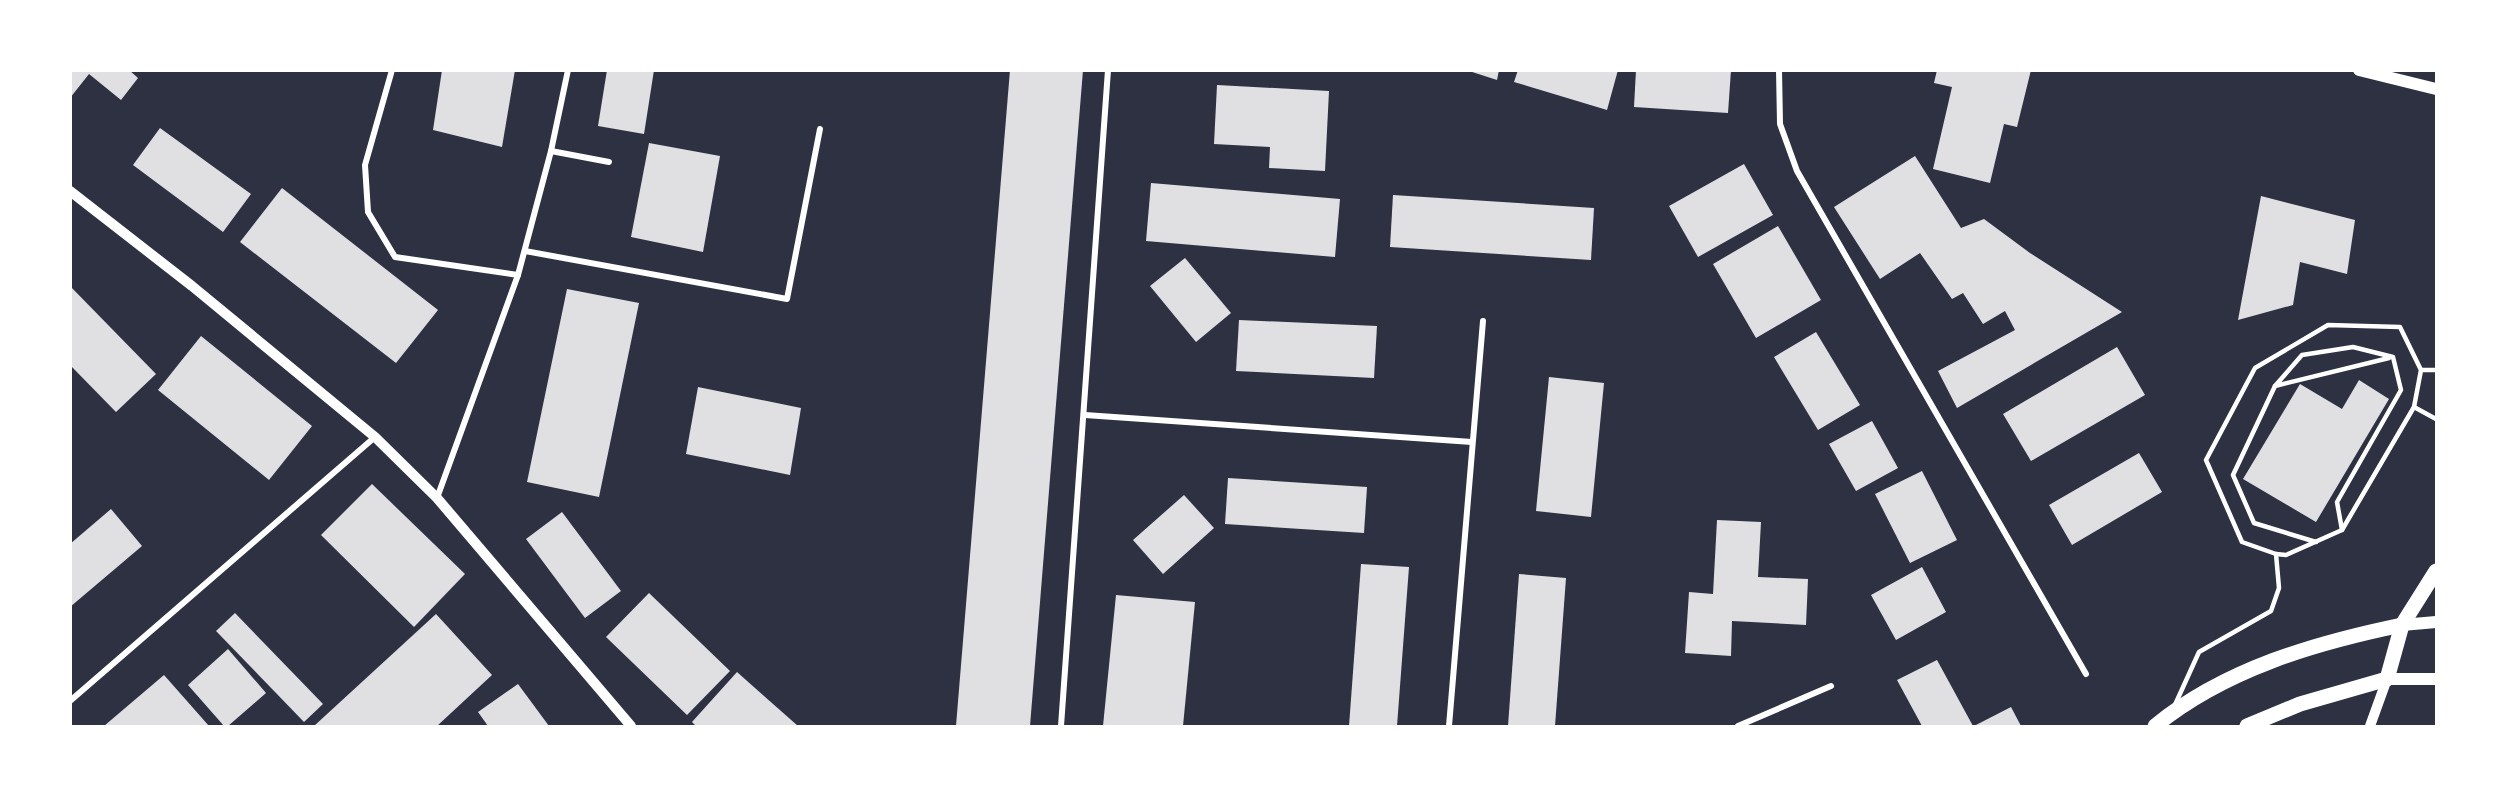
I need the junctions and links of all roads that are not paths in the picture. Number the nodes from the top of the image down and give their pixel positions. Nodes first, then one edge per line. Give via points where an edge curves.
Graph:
1 (392, 70) edge
2 (568, 70) edge
3 (1108, 70) edge
4 (1779, 70) edge
5 (2359, 70) edge
6 (2436, 89) edge
7 (820, 129) dead end
8 (551, 151) junction
9 (609, 162) dead end
10 (70, 191) edge
11 (525, 251) junction
12 (518, 275) junction
13 (1483, 321) dead end
14 (2392, 357) junction
15 (2421, 370) junction
16 (2436, 370) edge
17 (2276, 386) junction
18 (2414, 407) junction
19 (1085, 415) junction
20 (2436, 418) edge
21 (375, 437) junction
22 (1472, 442) junction
23 (437, 498) junction
24 (2342, 530) junction
25 (2316, 542) junction
26 (2276, 554) junction
27 (2436, 571) edge
28 (2436, 622) edge
29 (2402, 625) junction
30 (2086, 674) dead end
31 (2386, 679) junction
32 (2436, 679) edge
33 (1831, 686) dead end
34 (70, 701) edge
35 (2170, 714) junction
36 (631, 726) edge
37 (1061, 726) edge
38 (1449, 726) edge
39 (1738, 726) edge
40 (2156, 726) edge
41 (2247, 726) edge
42 (2370, 726) edge

1 - 12 street via 365,165 368,212 395,257
2 - 8 street
3 - 19 street
4 - 30 street via 1780,124 1797,171
5 - 6 main road
7 - 11 street via 787,299
8 - 9 street
8 - 11 street
10 - 21 street
11 - 12 street
12 - 23 street
13 - 22 street
14 - 17 lane
14 - 17 lane via 2353,347 2302,355
14 - 24 lane via 2401,390 2337,502
15 - 16 lane
15 - 18 lane
15 - 26 lane via 2400,327 2328,325 2255,368 2206,460 2242,542
17 - 25 lane via 2233,475 2254,523
18 - 20 lane
18 - 24 lane
19 - 22 street
19 - 37 street
21 - 23 street
21 - 34 street
22 - 38 street
23 - 36 street
24 - 25 lane
25 - 26 lane via 2286,555
26 - 35 lane via 2279,588 2271,610 2199,652
27 - 29 main road
28 - 29 main road
29 - 31 main road
29 - 35 main road via 2321,644 2265,664
31 - 32 main road
31 - 41 main road via 2300,704
31 - 42 street
33 - 39 street
35 - 40 main road

